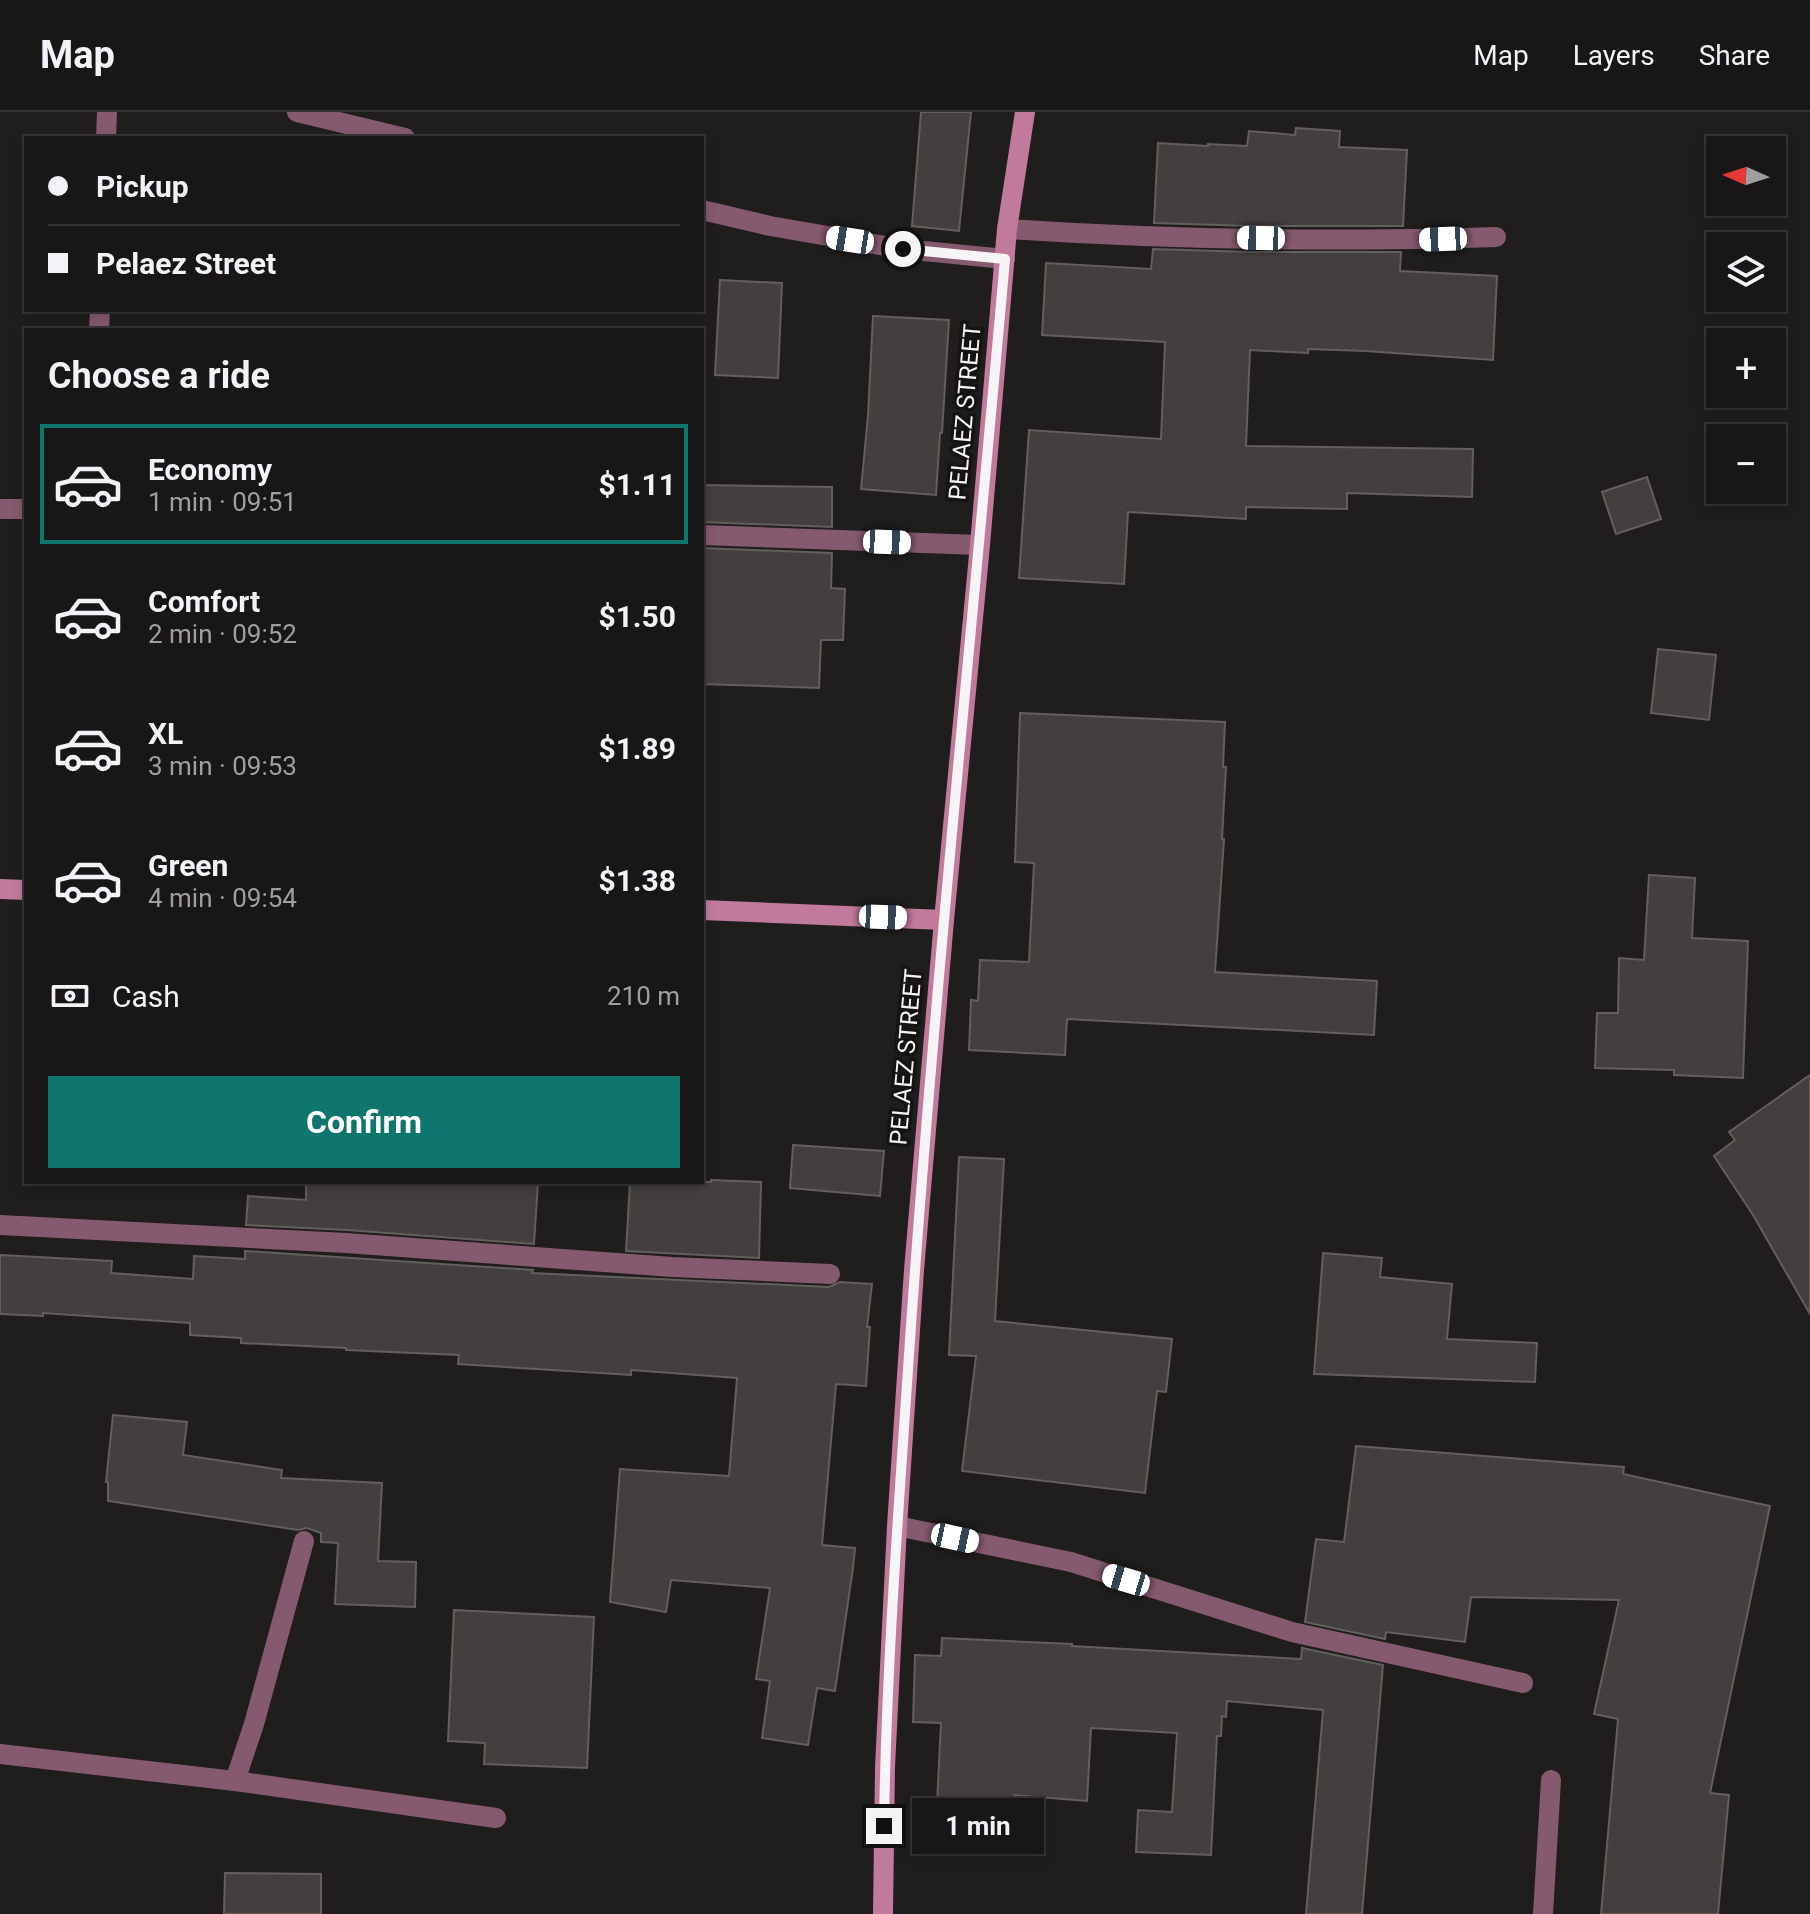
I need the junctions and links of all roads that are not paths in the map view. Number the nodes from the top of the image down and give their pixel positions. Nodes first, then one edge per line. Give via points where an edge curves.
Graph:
1 (107, 112) edge
2 (297, 112) edge
3 (1025, 112) edge
4 (106, 136) edge
5 (397, 136) edge
6 (704, 210) edge
7 (1007, 229) junction
8 (1496, 237) dead end
9 (1005, 259) junction
10 (0, 509) edge
11 (24, 509) edge
12 (704, 535) edge
13 (980, 545) junction
14 (0, 889) edge
15 (24, 890) edge
16 (704, 910) edge
17 (944, 920) junction
18 (0, 1225) edge
19 (830, 1274) dead end
20 (897, 1526) junction
21 (304, 1541) dead end
22 (1523, 1683) dead end
23 (0, 1754) edge
24 (1551, 1780) dead end
25 (235, 1781) junction
26 (496, 1818) dead end
27 (883, 1914) edge
28 (1543, 1914) edge

1 - 4 street
2 - 5 street
3 - 7 street, PELAEZ STREET
6 - 9 street via 903,249
7 - 8 street via 1165,237
7 - 9 street, PELAEZ STREET
9 - 13 street, PELAEZ STREET
10 - 11 street
12 - 13 street
13 - 17 street, PELAEZ STREET
14 - 15 street
16 - 17 street
17 - 20 street, PELAEZ STREET
18 - 19 street
20 - 22 street via 1071,1562 1292,1632
20 - 27 street, PELAEZ STREET
21 - 25 street
23 - 25 street
24 - 28 street
25 - 26 street

